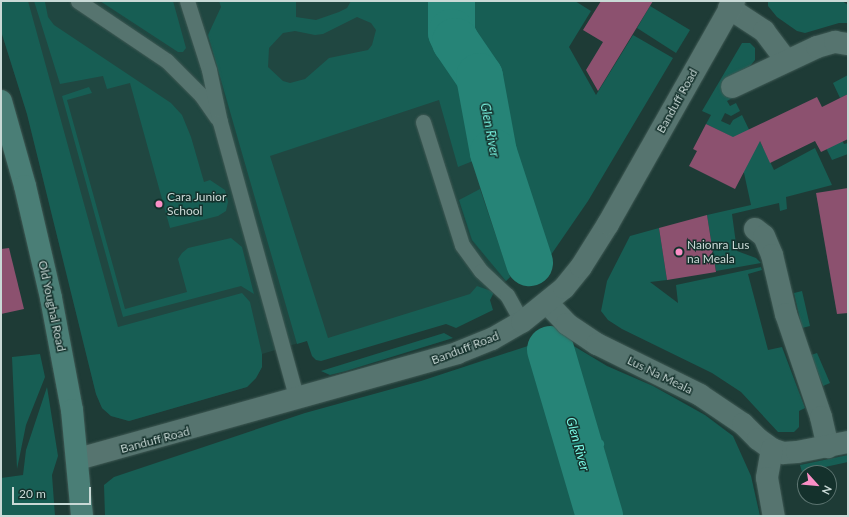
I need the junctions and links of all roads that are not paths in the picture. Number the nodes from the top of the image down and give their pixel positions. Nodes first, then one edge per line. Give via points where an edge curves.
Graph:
1 (78, 1) edge
2 (187, 1) edge
3 (732, 5) edge
4 (848, 44) edge
5 (786, 60) junction
6 (732, 87) dead end
7 (1, 101) edge
8 (220, 122) junction
9 (423, 122) dead end
10 (755, 229) dead end
11 (547, 303) junction
12 (522, 322) junction
13 (297, 399) junction
14 (838, 444) edge
15 (772, 449) junction
16 (78, 459) junction
17 (82, 516) edge
18 (774, 516) edge

1 - 8 lane via 167,61 201,95
2 - 8 lane via 210,76
3 - 5 street via 764,31
3 - 11 street, Banduff Road via 608,224 581,267
4 - 5 street via 835,42
5 - 6 street
7 - 16 main road, Old Youghal Road via 26,186 51,298 72,410
8 - 13 lane
9 - 12 lane via 462,245 481,271 507,295
10 - 14 street, Lus Na Meala via 764,236 772,255 786,314 821,417
11 - 12 street, Banduff Road
11 - 15 street, Lus Na Meala via 567,324 597,344 700,395 743,424
12 - 13 street, Banduff Road via 492,339 457,353
13 - 16 street, Banduff Road
14 - 15 street, Lus Na Meala via 783,453
15 - 18 street via 767,478
16 - 17 main road, Old Youghal Road

